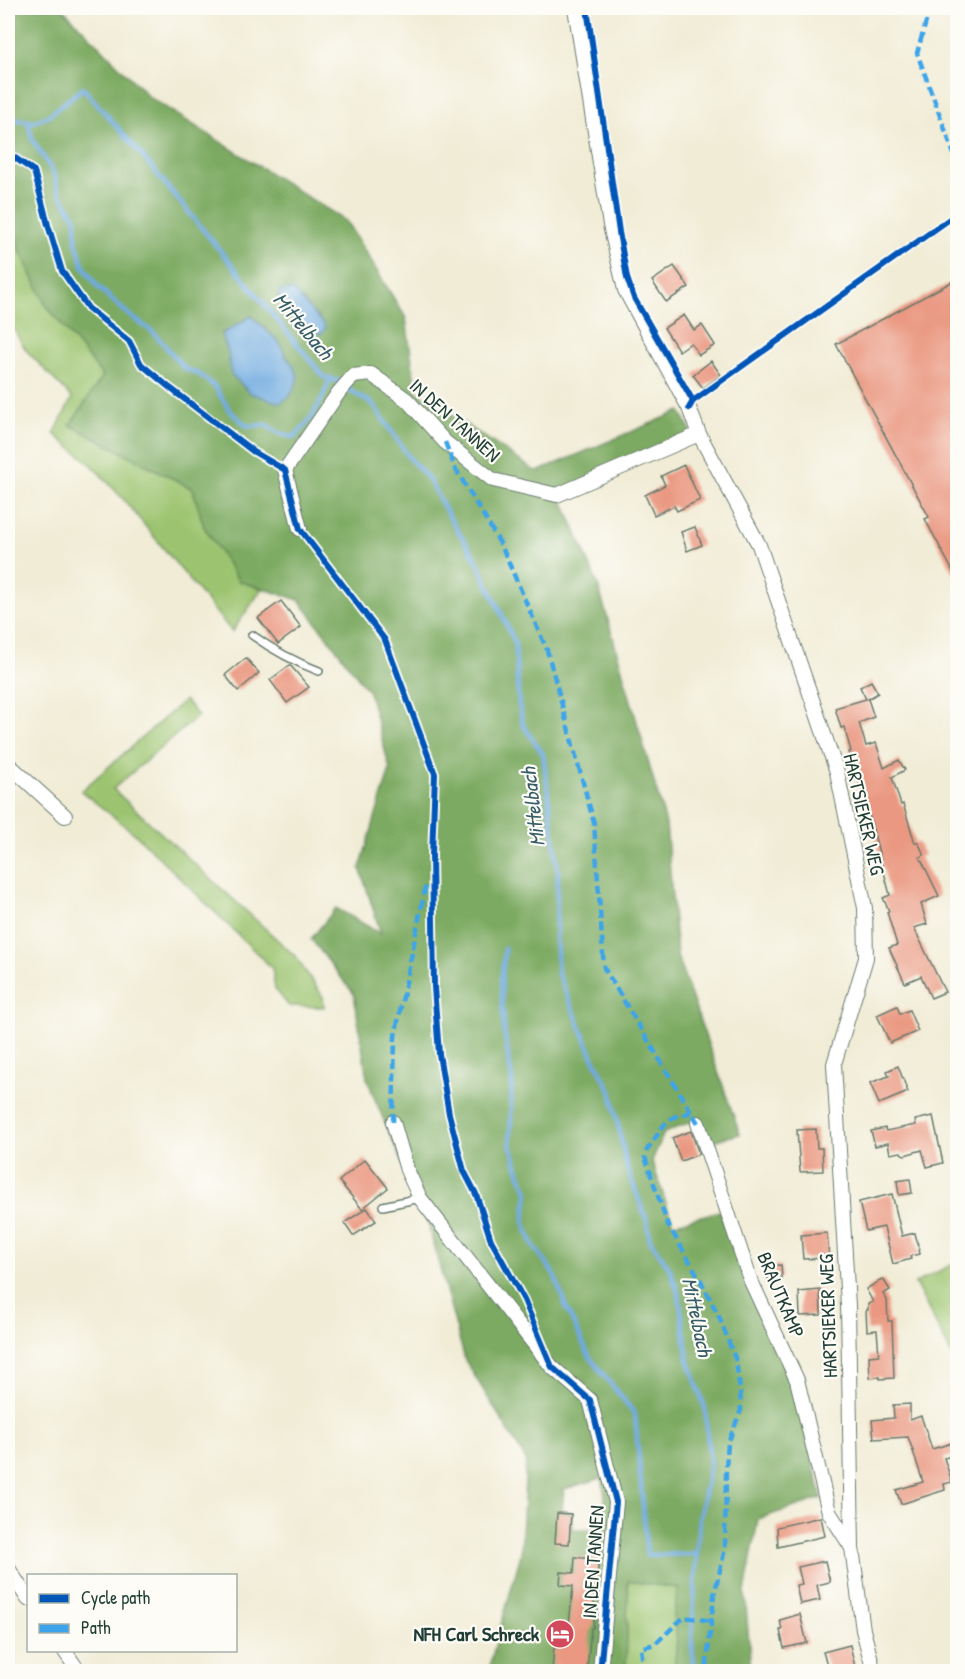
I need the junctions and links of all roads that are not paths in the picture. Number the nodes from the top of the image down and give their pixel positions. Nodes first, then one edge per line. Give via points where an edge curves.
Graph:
1 (575, 8) edge
2 (699, 434) junction
3 (300, 529) dead end
4 (252, 635) dead end
5 (319, 671) dead end
6 (8, 764) edge
7 (66, 816) dead end
8 (393, 1122) dead end
9 (698, 1123) dead end
10 (420, 1198) junction
11 (383, 1206) dead end
12 (852, 1548) junction
13 (8, 1568) edge
14 (27, 1597) edge
15 (65, 1652) edge
16 (79, 1671) edge
17 (600, 1671) edge
18 (874, 1671) edge

1 - 2 street, HARTSIEKER WEG via 610,225 625,290
2 - 3 street, IN DEN TANNEN via 557,495 494,480 445,442 407,400 371,374 353,376 285,470
2 - 12 street, HARTSIEKER WEG via 759,545 837,772 865,908 866,958 834,1064 848,1306
4 - 5 lane
6 - 7 street
8 - 10 street, IN DEN TANNEN
9 - 12 street, BRAUTKAMP via 750,1279 797,1380 829,1512
10 - 11 lane
10 - 17 street, IN DEN TANNEN via 552,1367 590,1400 616,1502
12 - 18 street, HARTSIEKER WEG via 863,1630
13 - 14 street
15 - 16 street

